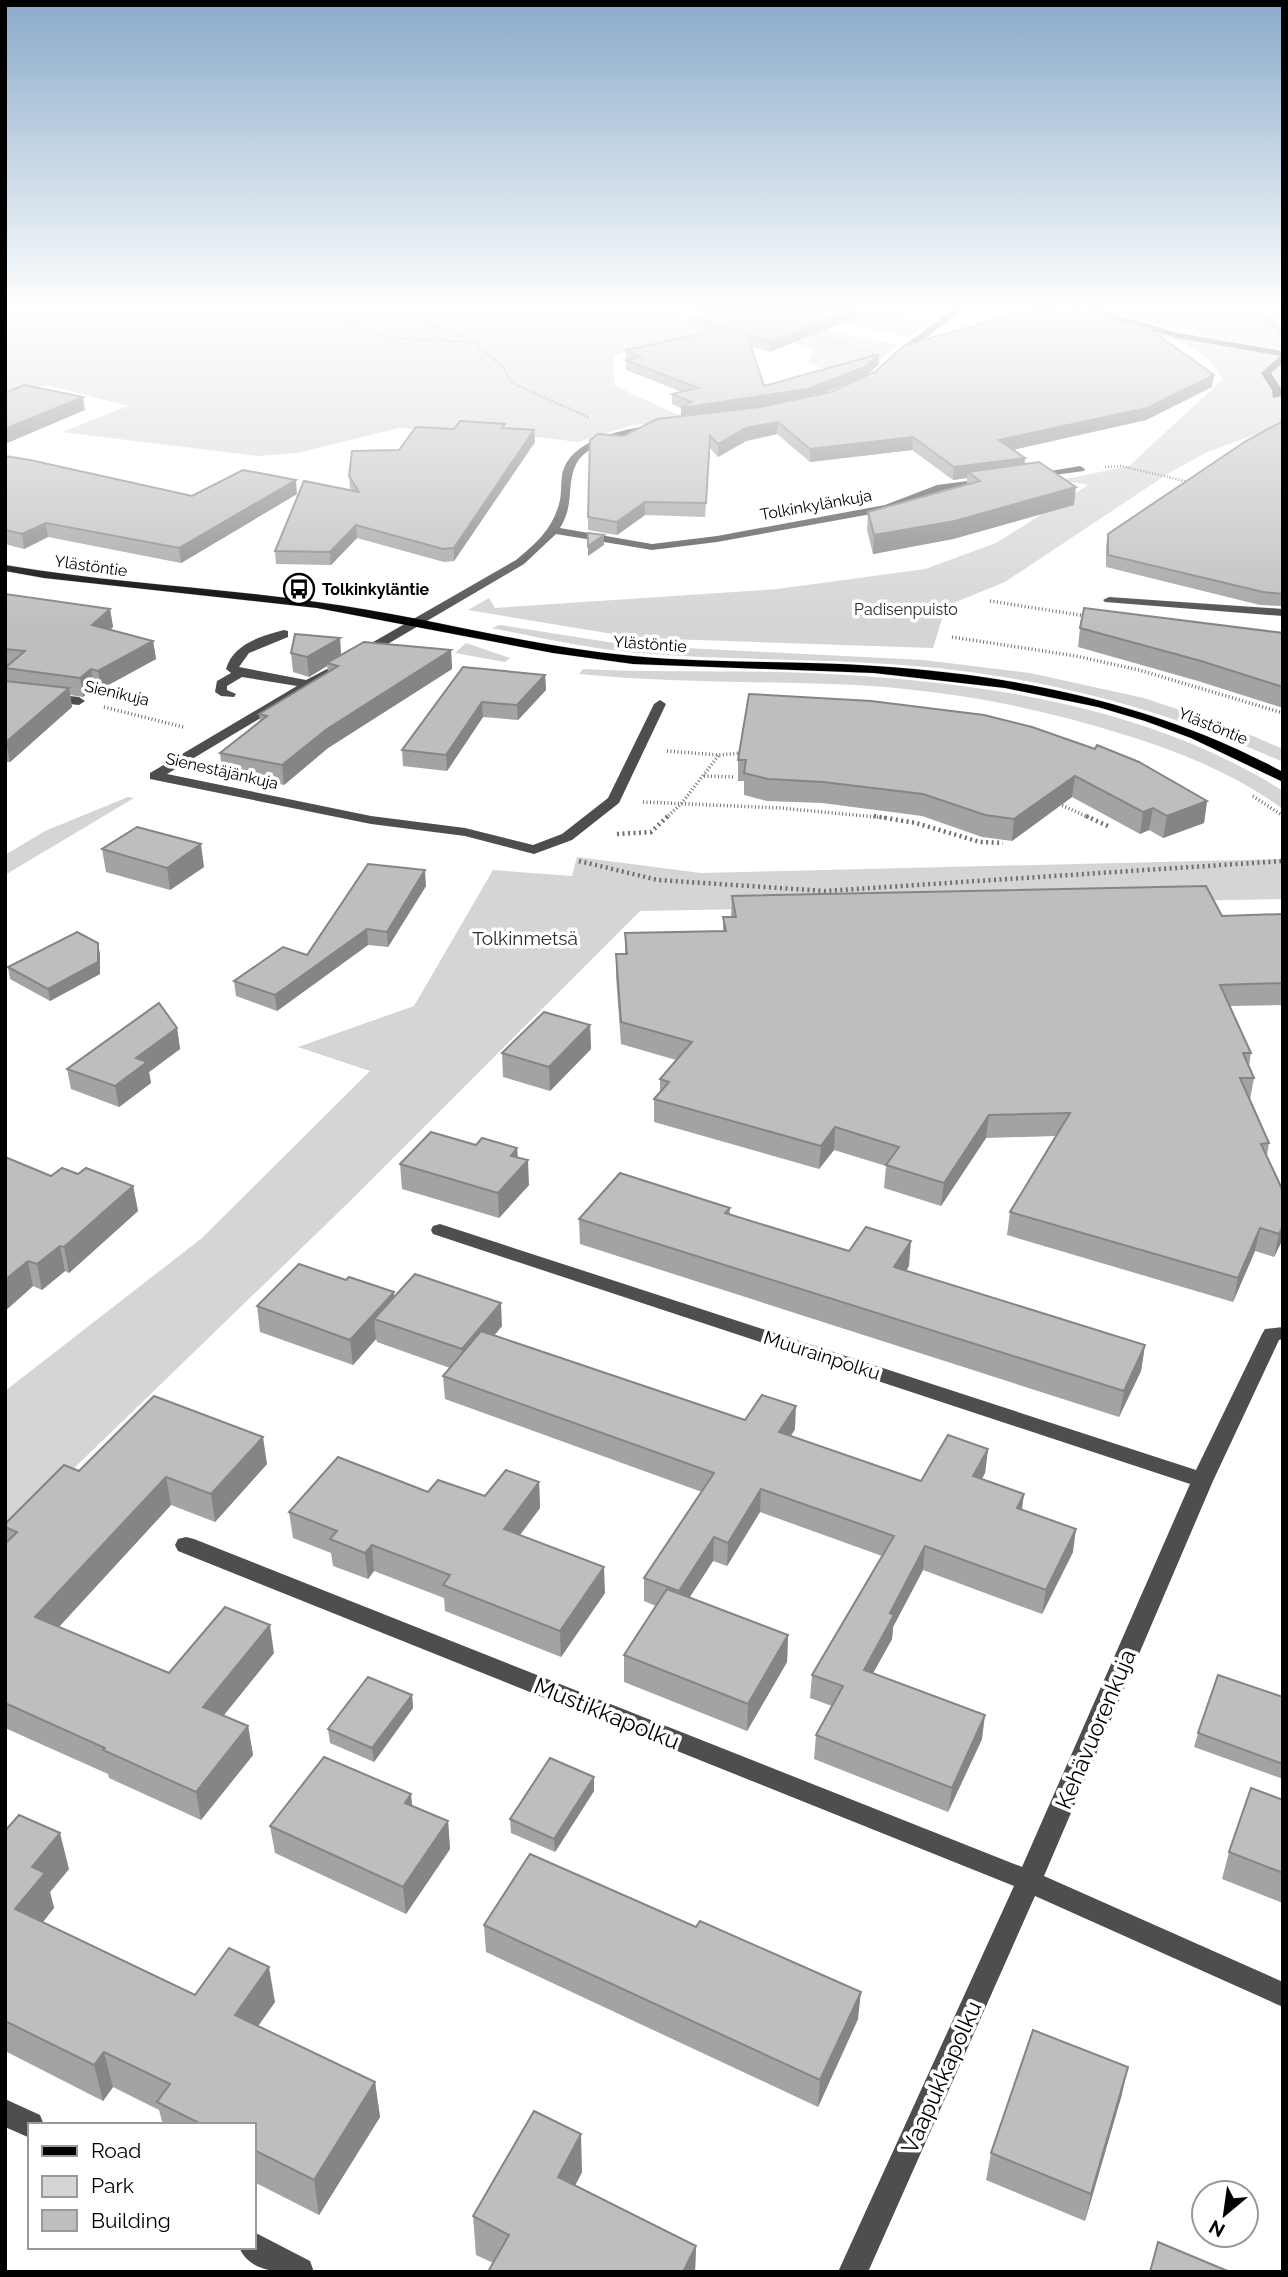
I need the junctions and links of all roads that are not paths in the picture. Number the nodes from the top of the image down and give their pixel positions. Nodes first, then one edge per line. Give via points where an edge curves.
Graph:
1 (674, 425) edge
2 (1080, 469) road end
3 (1023, 476) edge
4 (1009, 478) edge
5 (556, 531) junction
6 (5, 568) edge
7 (1110, 600) dead end
8 (1283, 613) edge
9 (418, 621) junction
10 (284, 634) dead end
11 (240, 673) junction
12 (308, 684) junction
13 (5, 693) edge
14 (230, 694) dead end
15 (79, 701) road end
16 (660, 704) dead end
17 (1283, 778) edge
18 (440, 1230) dead end
19 (1283, 1333) edge
20 (1202, 1481) junction
21 (186, 1545) dead end
22 (1028, 1881) junction
23 (1283, 1995) edge
24 (5, 2112) edge
25 (28, 2124) edge
26 (256, 2248) edge
27 (299, 2272) edge
28 (853, 2272) edge

1 - 5 street via 591,444 569,468
2 - 3 street
4 - 5 street, Tolkinkylänkuja via 941,487 888,508 652,547
5 - 9 street via 520,562
6 - 9 main road, Ylästöntie via 81,582 288,601
7 - 8 street
9 - 12 street, Sienestäjänkuja
9 - 17 main road, Ylästöntie via 574,654 908,672 1026,688 1147,717 1249,758
10 - 11 street via 243,653 233,662 232,669
11 - 12 street
11 - 14 street via 221,684 221,691
12 - 16 street, Sienestäjänkuja via 155,776 371,820 466,832 534,849 567,837 614,800
13 - 15 street, Sienikuja
18 - 20 street, Muurainpolku
19 - 20 street, Kehävuorenkuja via 1272,1334
20 - 22 street, Kehävuorenkuja
21 - 22 street, Mustikkapolku
22 - 23 street
22 - 28 street, Vaapukkapolku
24 - 25 street
26 - 27 street

